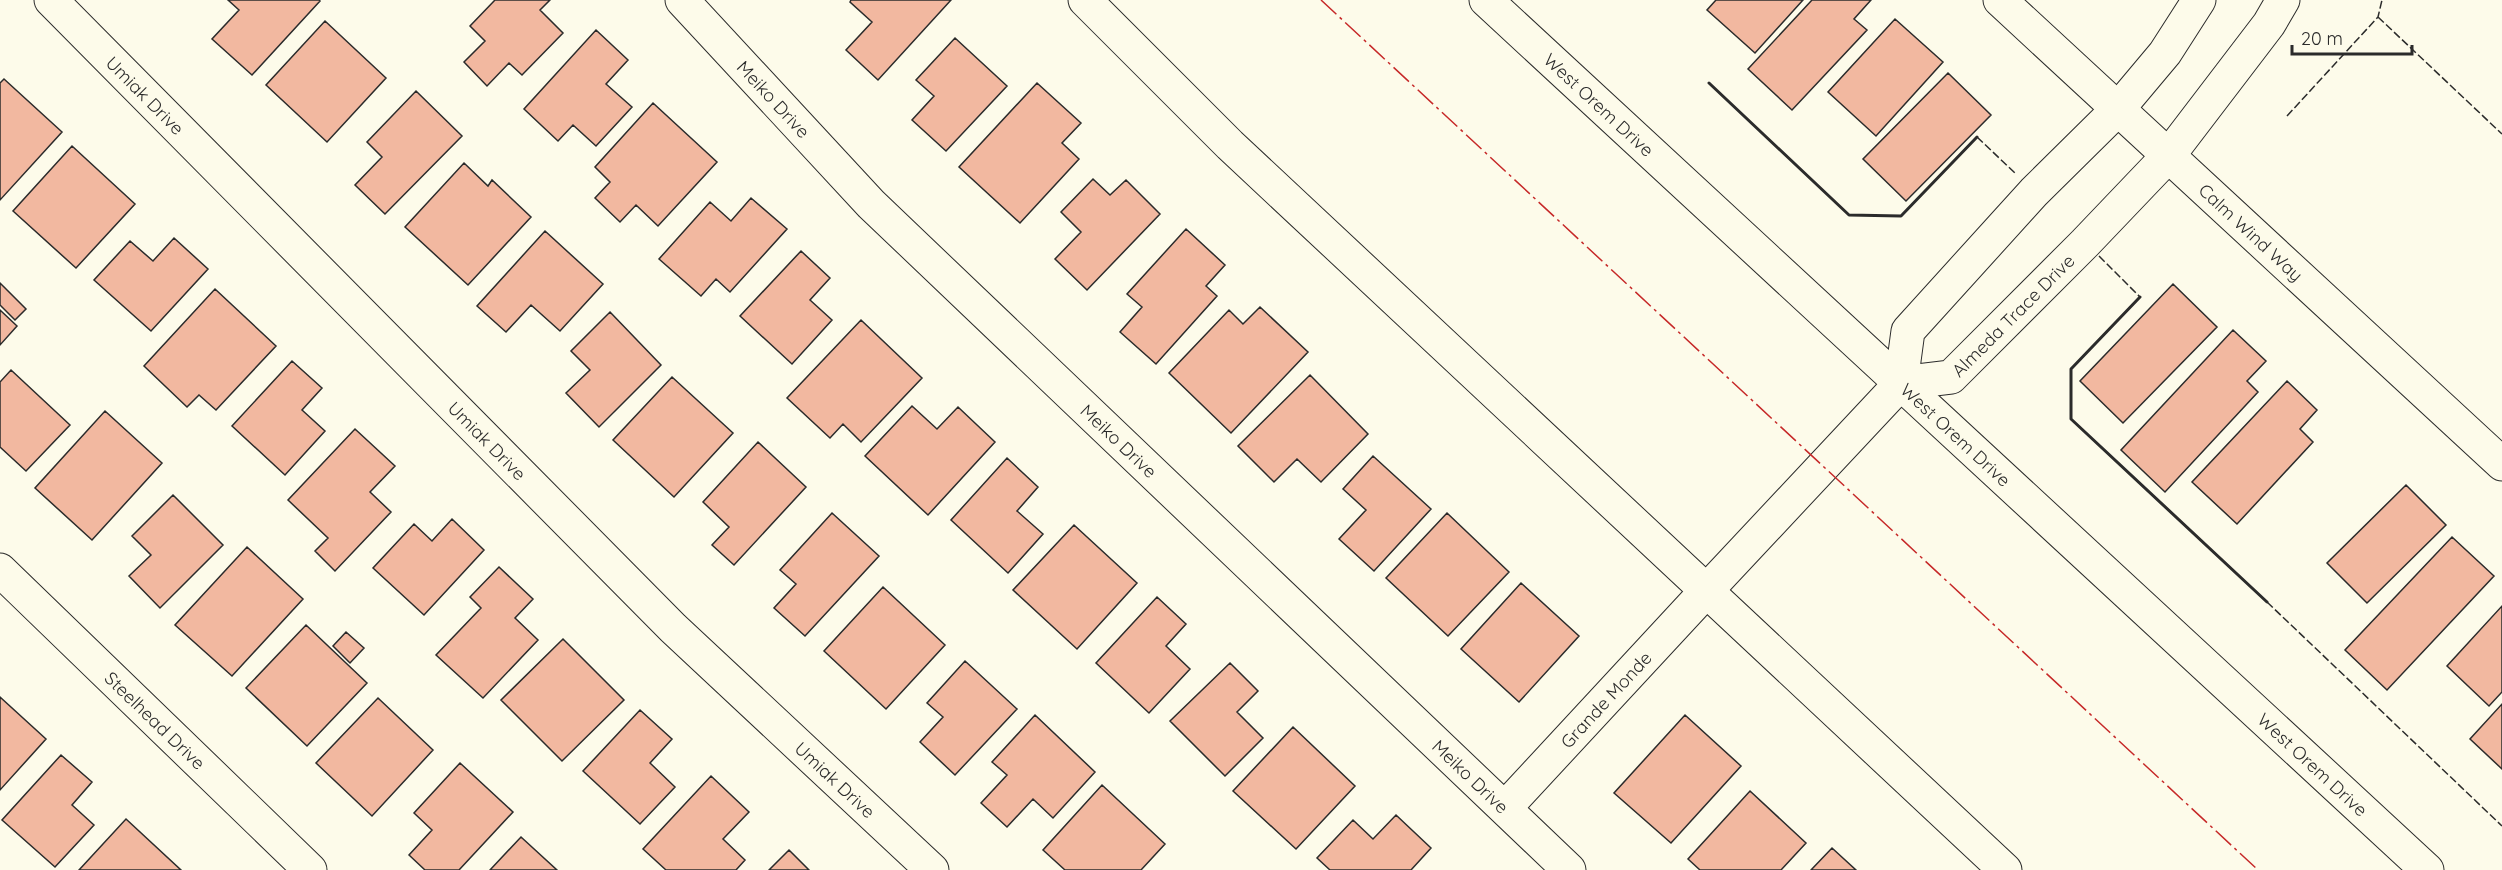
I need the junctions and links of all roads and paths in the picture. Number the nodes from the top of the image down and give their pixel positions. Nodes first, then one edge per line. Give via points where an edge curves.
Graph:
1 (51, 0) edge
2 (682, 0) edge
3 (1085, 0) edge
4 (1486, 0) edge
5 (2000, 0) edge
6 (2199, 0) edge
7 (2283, 0) edge
8 (2118, 109) junction
9 (2169, 155) junction
10 (1901, 383) junction
11 (2502, 464) edge
12 (0, 570) edge
13 (1708, 590) junction
14 (1505, 808) junction
15 (310, 870) edge
16 (932, 870) edge
17 (1569, 870) edge
18 (2005, 870) edge
19 (2427, 870) edge

1 - 16 street, Umiak Drive via 673,628
2 - 14 street, Meiko Drive via 871,204
3 - 13 street via 1230,145
4 - 10 street, West Orem Drive
5 - 8 street, Calm Wind Way
6 - 8 street via 2165,53
7 - 9 street, Almeda Trace Drive
8 - 9 street, Calm Wind Way
8 - 10 street via 2034,192 1908,331
9 - 10 street, Almeda Trace Drive via 1951,377
9 - 11 street, Calm Wind Way
10 - 13 street, Grande Monde
10 - 19 street, West Orem Drive
12 - 15 street, Steelhead Drive
13 - 14 street, Grande Monde
13 - 18 street
14 - 17 street, Meiko Drive

